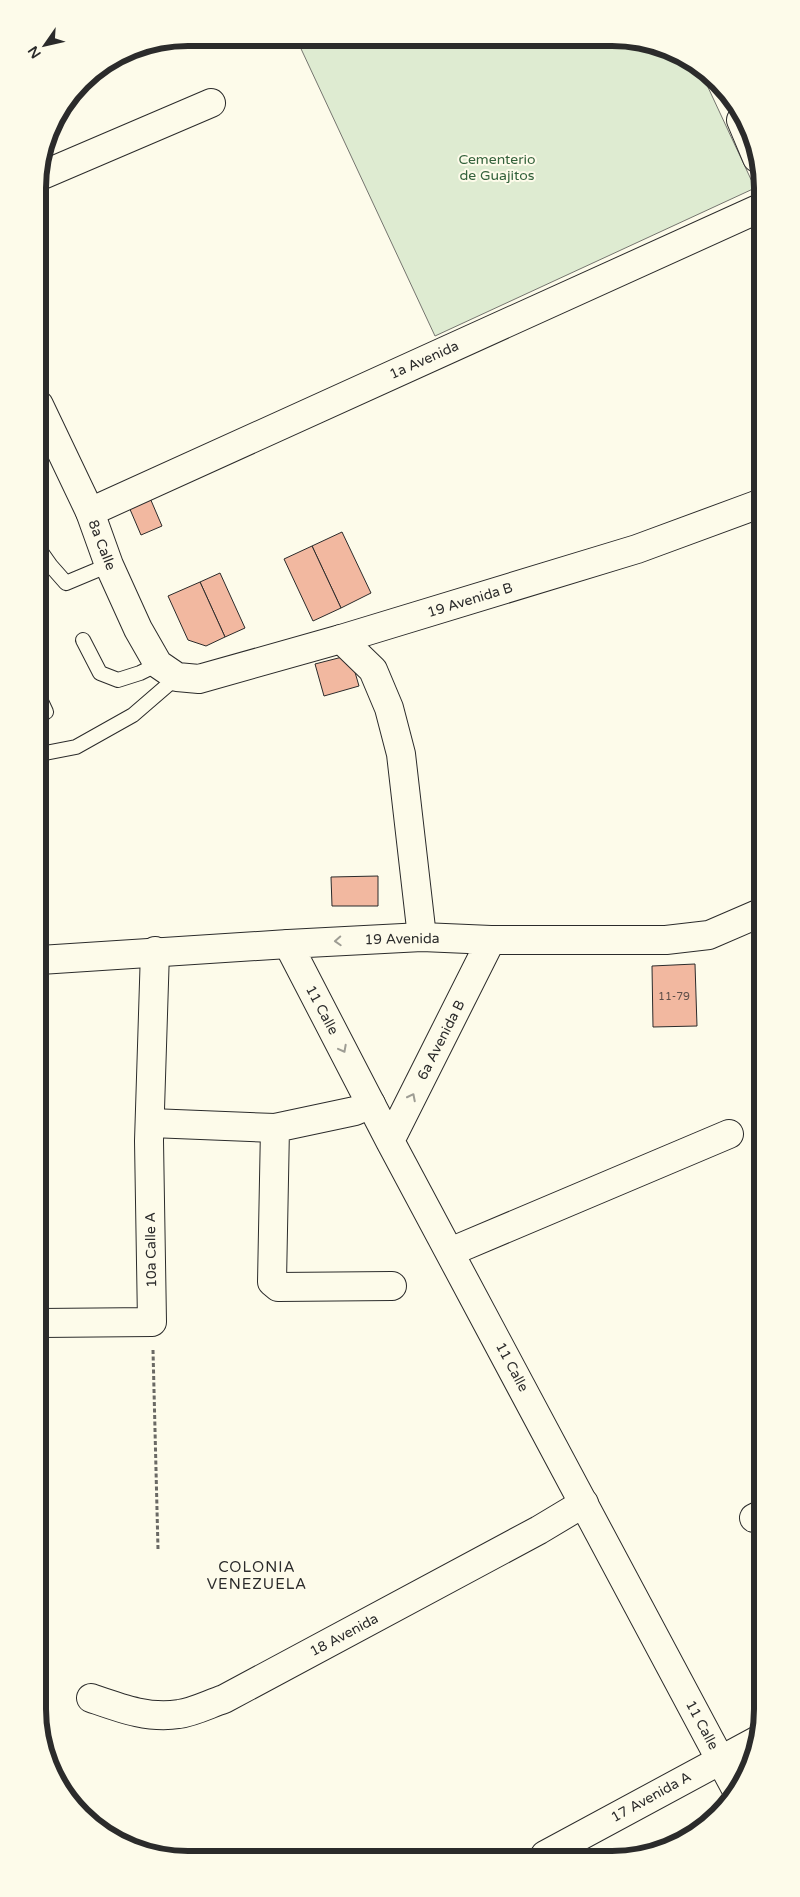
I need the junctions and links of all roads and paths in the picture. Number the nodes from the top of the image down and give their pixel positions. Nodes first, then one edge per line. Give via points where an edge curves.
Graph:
1 (211, 103) dead end
2 (47, 173) edge
3 (754, 211) edge
4 (47, 423) edge
5 (754, 506) edge
6 (90, 512) junction
7 (47, 560) edge
8 (109, 566) junction
9 (340, 639) junction
10 (82, 640) dead end
11 (167, 670) junction
12 (47, 753) edge
13 (754, 916) edge
14 (422, 937) junction
15 (492, 940) junction
16 (288, 944) junction
17 (155, 951) junction
18 (46, 959) edge
19 (371, 1104) junction
20 (151, 1123) junction
21 (275, 1128) junction
22 (729, 1134) dead end
23 (390, 1141) junction
24 (450, 1252) junction
25 (392, 1286) dead end
26 (152, 1322) junction
27 (46, 1323) edge
28 (584, 1503) junction
29 (158, 1549) dead end
30 (91, 1698) dead end
31 (749, 1745) edge
32 (720, 1759) junction
33 (733, 1783) edge
34 (552, 1851) edge

1 - 2 street
3 - 6 street, 1a Avenida
4 - 6 street, 8a Calle
5 - 9 street, 19 Avenida B via 637,549
6 - 8 street, 8a Calle
7 - 8 lane via 66,583
8 - 11 street, 8a Calle via 138,629
9 - 11 street, 19 Avenida B via 199,679
9 - 14 street via 373,670 401,754
10 - 11 lane via 100,673 118,680
11 - 12 lane via 133,714 76,747
13 - 15 street, 19 Avenida via 709,935 666,940
14 - 15 street, 19 Avenida
14 -> 16 street, 19 Avenida
23 -> 15 street, 6a Avenida B
16 - 17 street, 19 Avenida
16 -> 19 street, 11 Calle
17 - 18 street, 19 Avenida
17 - 20 street, 10a Calle A
19 - 21 street via 355,1111
19 - 23 street, 11 Calle
20 - 21 street
20 - 26 street, 10a Calle A
21 - 25 street via 274,1285
22 - 24 street
23 - 24 street, 11 Calle
24 - 28 street, 11 Calle
26 - 27 street
26 - 29 path
28 - 30 street, 18 Avenida via 224,1699 180,1714 159,1716 133,1712
28 - 32 street, 11 Calle
31 - 32 street, 17 Avenida A
32 - 33 street, 11 Calle
32 - 34 street, 17 Avenida A

